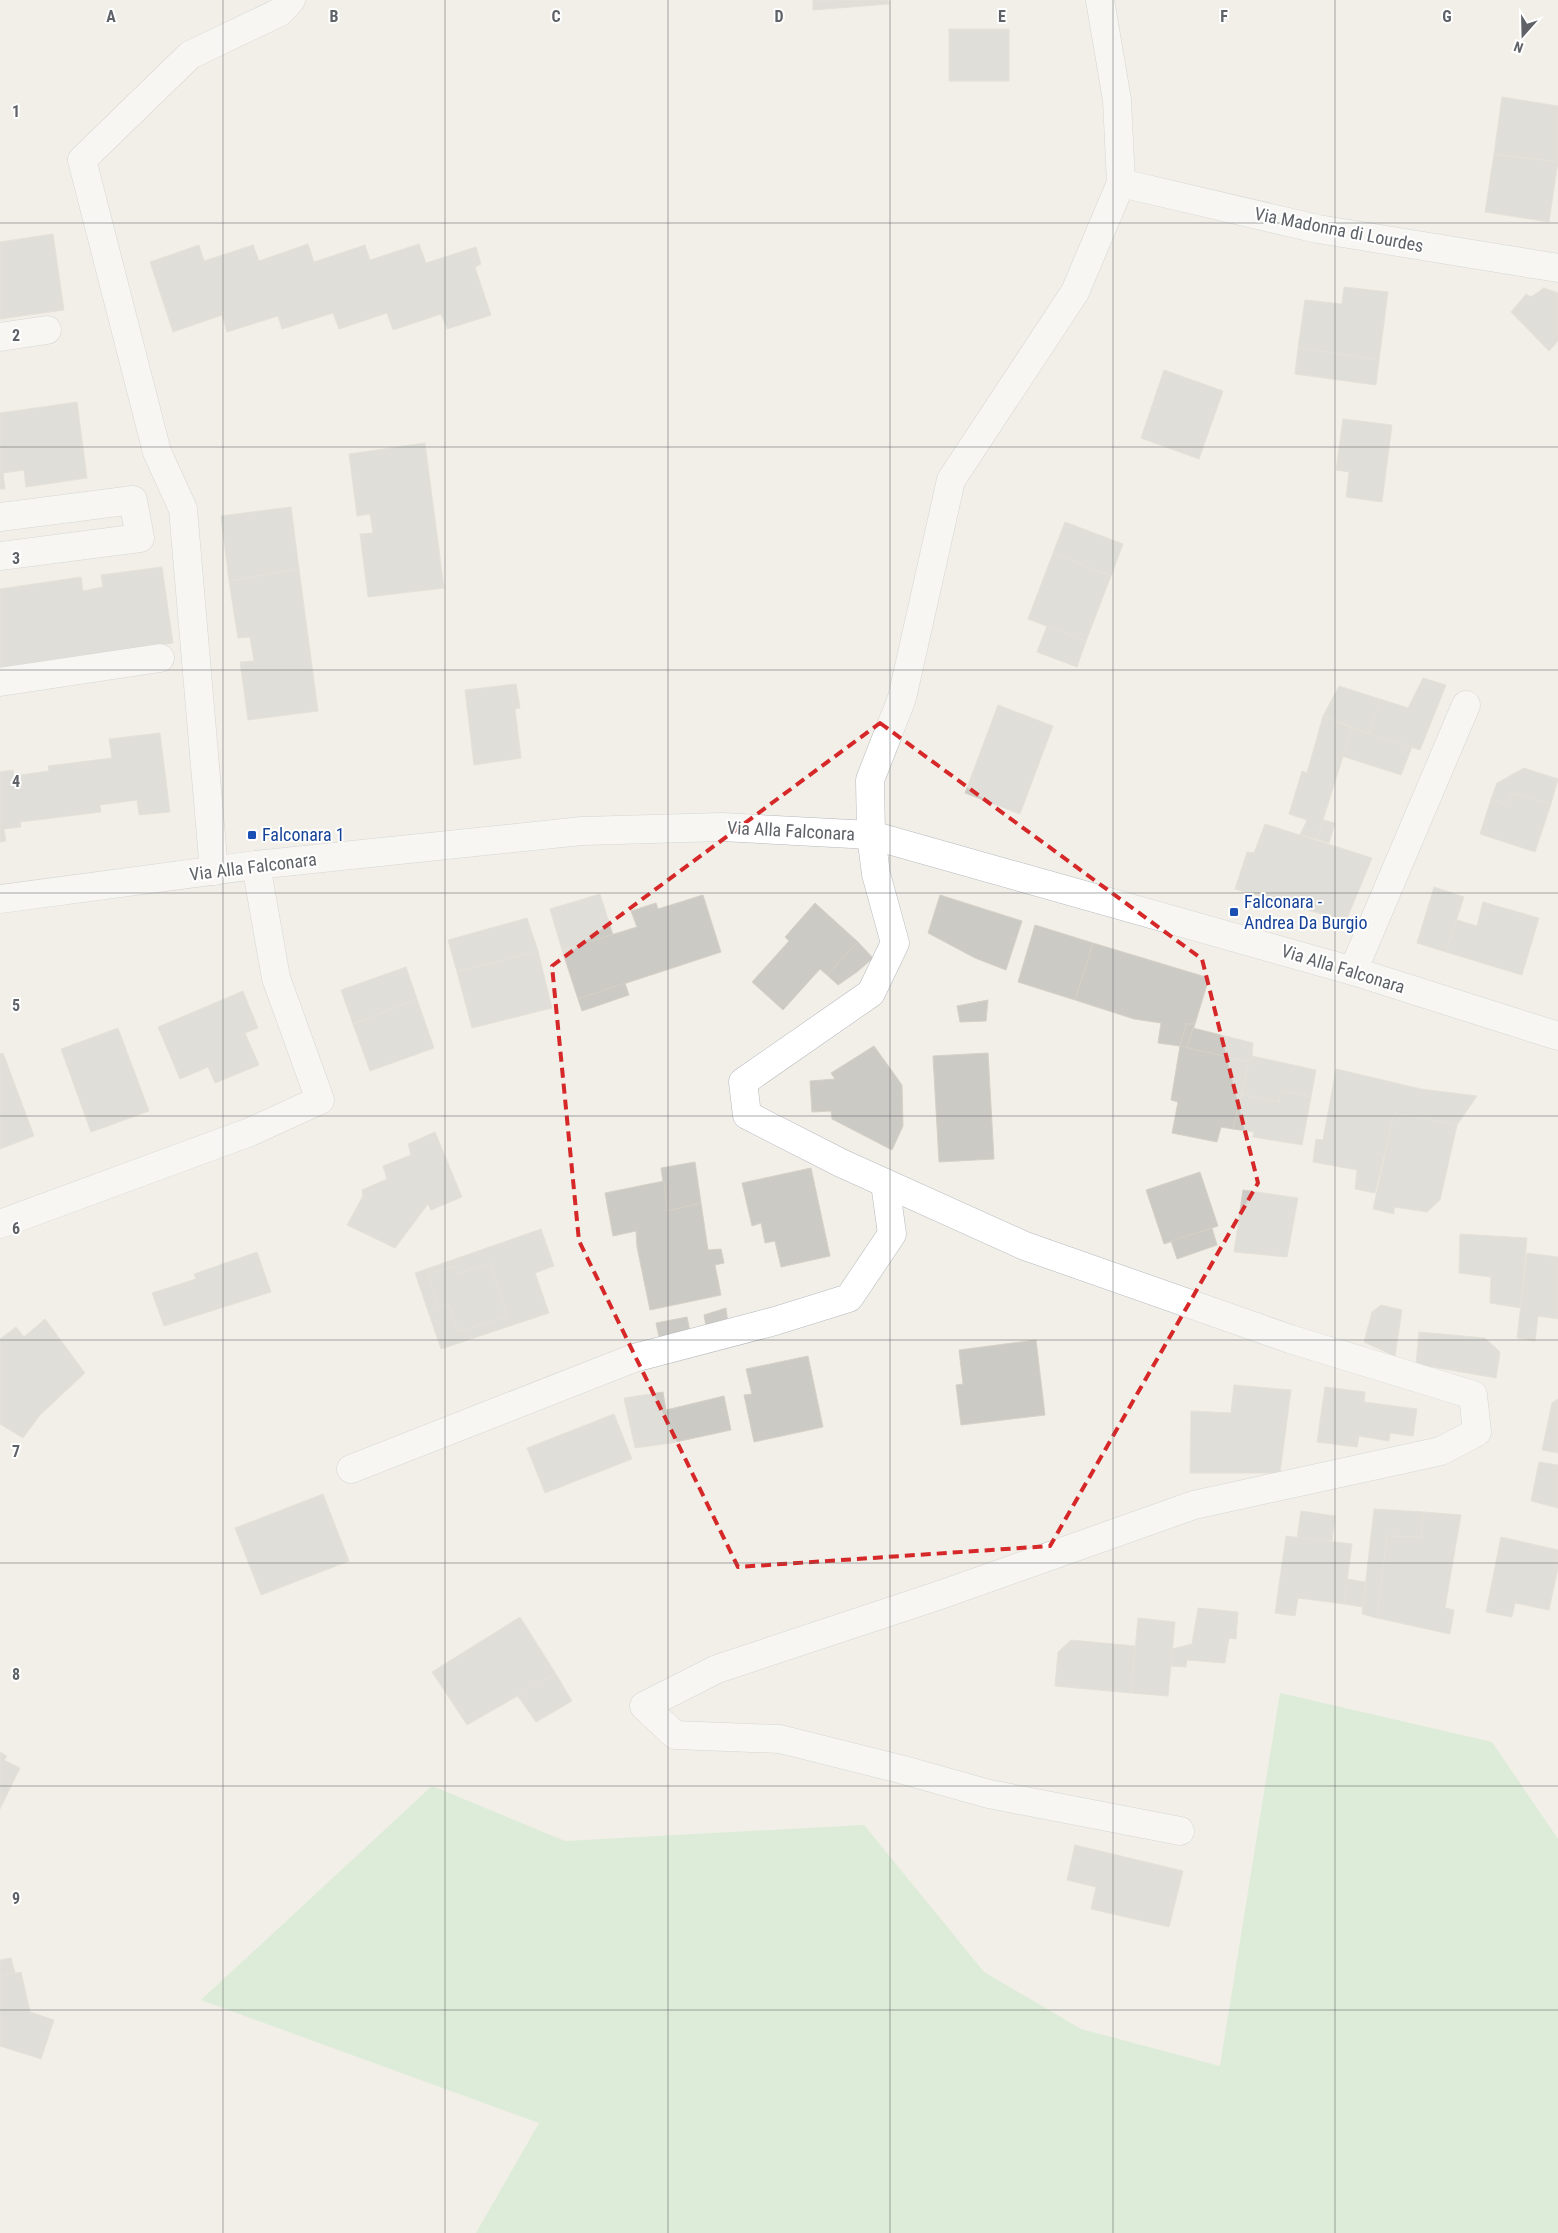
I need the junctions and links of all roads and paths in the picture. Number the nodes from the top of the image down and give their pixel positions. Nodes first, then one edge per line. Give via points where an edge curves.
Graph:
1 (291, 0) edge
2 (1100, 0) edge
3 (1121, 183) junction
4 (1558, 268) edge
5 (47, 330) dead end
6 (0, 337) edge
7 (0, 517) edge
8 (0, 556) edge
9 (160, 658) dead end
10 (0, 682) edge
11 (1466, 704) dead end
12 (871, 835) junction
13 (256, 865) junction
14 (214, 871) junction
15 (0, 899) edge
16 (1353, 971) junction
17 (1558, 1036) edge
18 (885, 1183) junction
19 (0, 1224) edge
20 (352, 1469) dead end
21 (1180, 1832) dead end

1 - 14 street via 280,12 190,55 82,160 157,452 183,509
2 - 3 street via 1117,100
3 - 4 street, Via Madonna di Lourdes via 1318,229
3 - 12 street via 1076,292 951,480 902,698 870,780
5 - 6 street
7 - 8 street via 133,500 140,538
9 - 10 street
11 - 16 street
12 - 13 street, Via Alla Falconara via 722,827 582,831
12 - 16 street, Via Alla Falconara
12 - 18 street via 876,874 895,943 871,993 743,1082 747,1115
13 - 14 street, Via Alla Falconara
13 - 19 street via 276,978 320,1100 250,1132
14 - 15 street, Via Alla Falconara
16 - 17 street, Via Alla Falconara
18 - 20 street via 892,1234 849,1298 634,1358
18 - 21 street via 1025,1246 1290,1339 1473,1395 1477,1432 1441,1451 1194,1505 943,1594 717,1669 644,1706 675,1735 780,1739 989,1794

